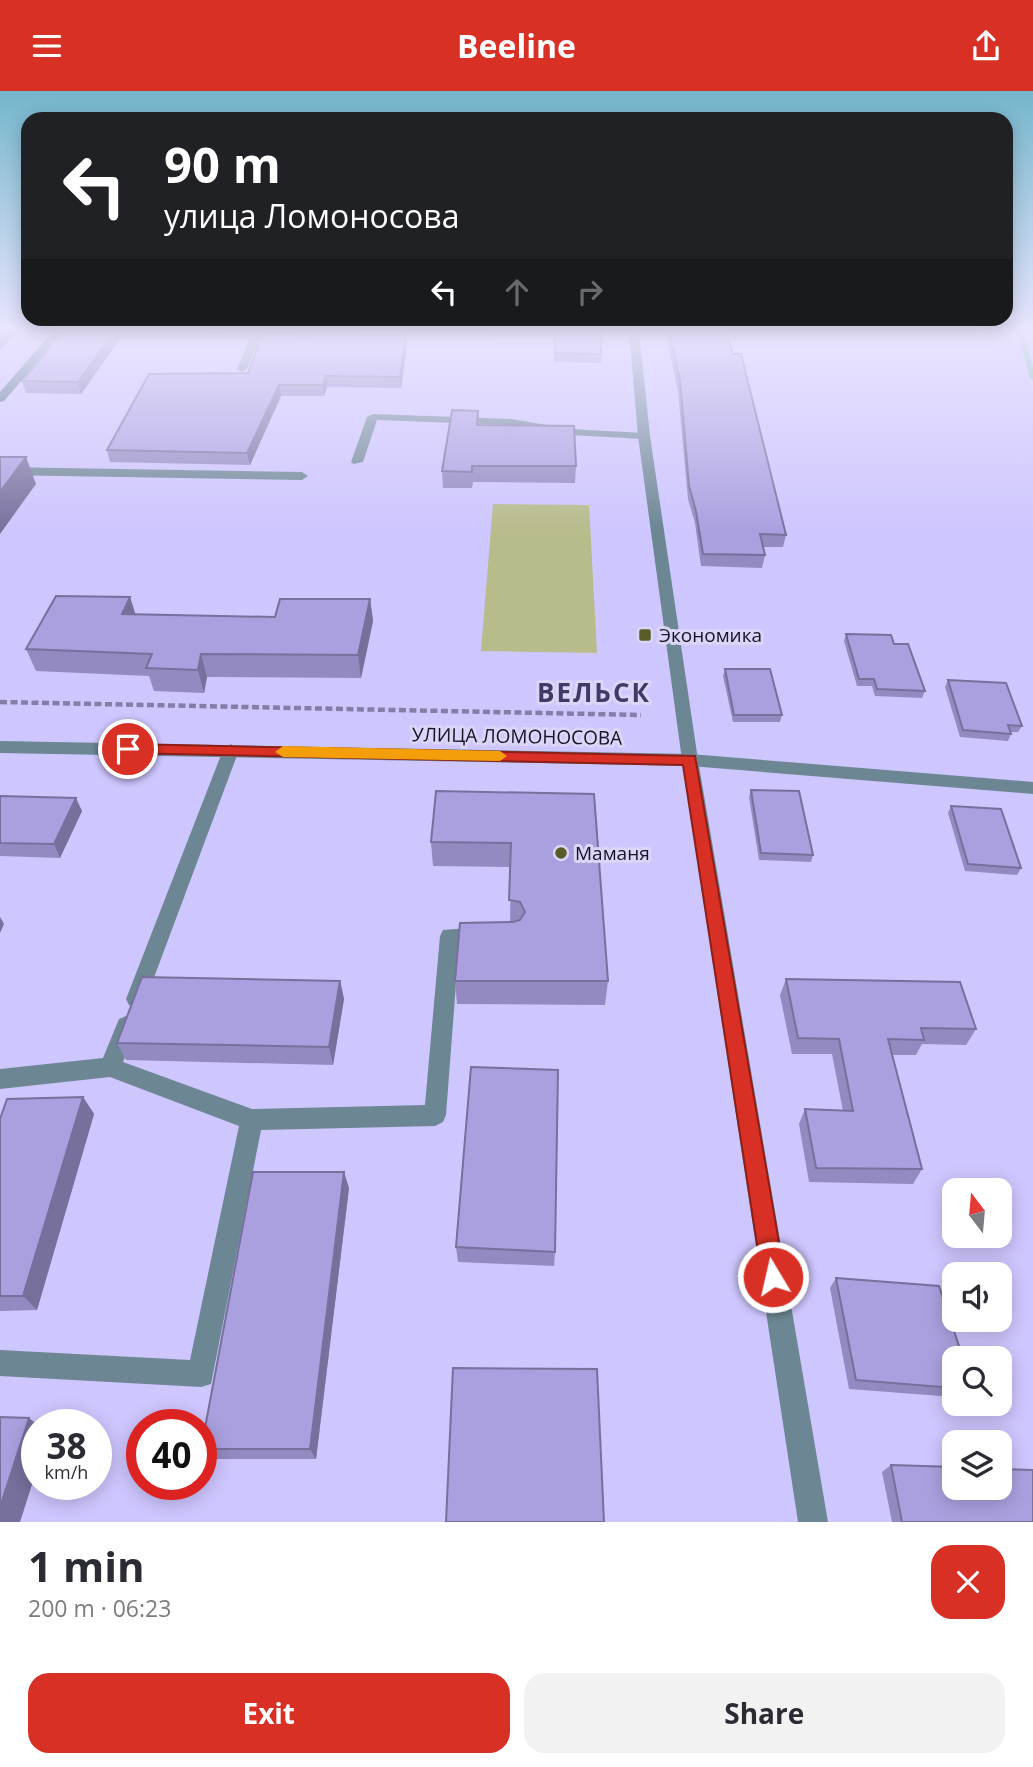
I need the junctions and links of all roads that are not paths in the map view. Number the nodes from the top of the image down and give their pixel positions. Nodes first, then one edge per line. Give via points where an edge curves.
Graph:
1 (640, 398) edge
2 (644, 436) junction
3 (357, 462) dead end
4 (0, 471) edge
5 (302, 477) dead end
6 (0, 747) edge
7 (230, 750) junction
8 (690, 760) junction
9 (1033, 788) edge
10 (500, 935) edge
11 (110, 1067) junction
12 (0, 1079) edge
13 (252, 1120) junction
14 (0, 1363) edge
15 (813, 1522) edge

1 - 2 street
2 - 3 street via 570,432 511,422 373,417
2 - 8 street
4 - 5 street
6 - 7 street, УЛИЦА ЛОМОНОСОВА
7 - 8 street, УЛИЦА ЛОМОНОСОВА
7 - 11 street
8 - 9 street, УЛИЦА ЛОМОНОСОВА
8 - 15 street
10 - 13 street via 450,936 435,1115
11 - 12 street
11 - 13 street
13 - 14 street via 201,1374

